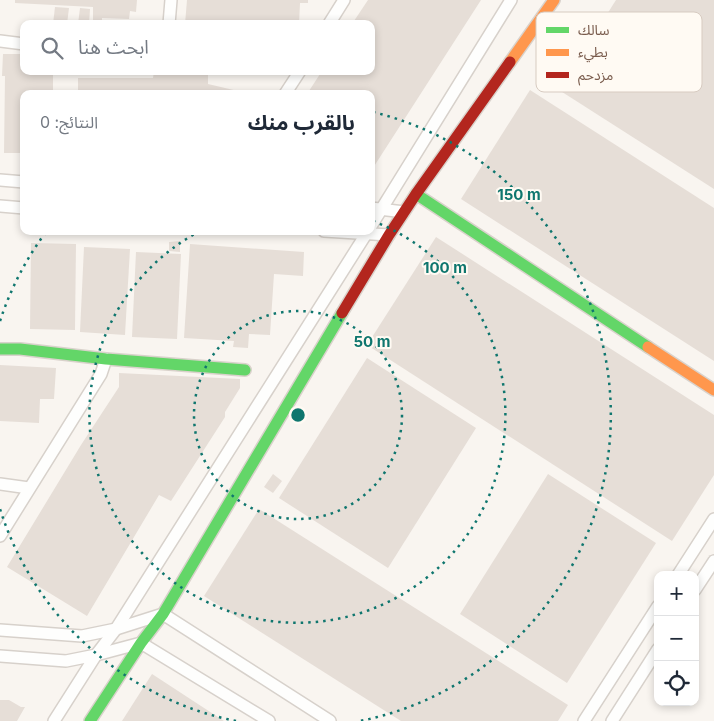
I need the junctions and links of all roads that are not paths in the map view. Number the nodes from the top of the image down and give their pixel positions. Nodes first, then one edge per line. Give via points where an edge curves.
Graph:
1 (171, 0) edge
2 (344, 0) edge
3 (511, 0) edge
4 (554, 0) edge
5 (545, 12) edge
6 (170, 20) edge
7 (332, 20) edge
8 (536, 25) edge
9 (0, 41) edge
10 (20, 44) edge
11 (297, 75) edge
12 (288, 90) edge
13 (0, 180) edge
14 (20, 182) edge
15 (416, 194) junction
16 (0, 206) edge
17 (20, 208) edge
18 (377, 208) edge
19 (404, 212) junction
20 (375, 232) edge
21 (365, 235) edge
22 (389, 235) junction
23 (0, 349) edge
24 (106, 359) junction
25 (245, 370) dead end
26 (714, 390) edge
27 (0, 484) edge
28 (29, 488) junction
29 (714, 519) edge
30 (0, 536) edge
31 (714, 561) edge
32 (681, 571) edge
33 (699, 584) edge
34 (654, 612) edge
35 (162, 614) junction
36 (116, 629) junction
37 (0, 630) edge
38 (141, 643) junction
39 (96, 655) junction
40 (654, 655) edge
41 (0, 656) edge
42 (54, 721) edge
43 (90, 721) edge
44 (269, 721) edge
45 (330, 721) edge
46 (584, 721) edge
47 (612, 721) edge

1 - 6 street
2 - 7 street
3 - 18 street
4 - 5 street
8 - 15 street
9 - 10 street
11 - 12 street
13 - 14 street
15 - 19 street
15 - 26 street
16 - 17 street
18 - 19 street
19 - 22 street
20 - 22 street
21 - 36 street
22 - 35 street
23 - 24 street
24 - 25 street
24 - 28 street via 101,374
27 - 28 street
28 - 30 street
29 - 32 street
31 - 33 street
34 - 46 street
35 - 36 street
35 - 38 street
35 - 45 street
36 - 37 street via 82,636
36 - 39 street
38 - 39 street
38 - 43 street
38 - 44 street
39 - 41 street via 66,661
39 - 42 street
40 - 47 street

